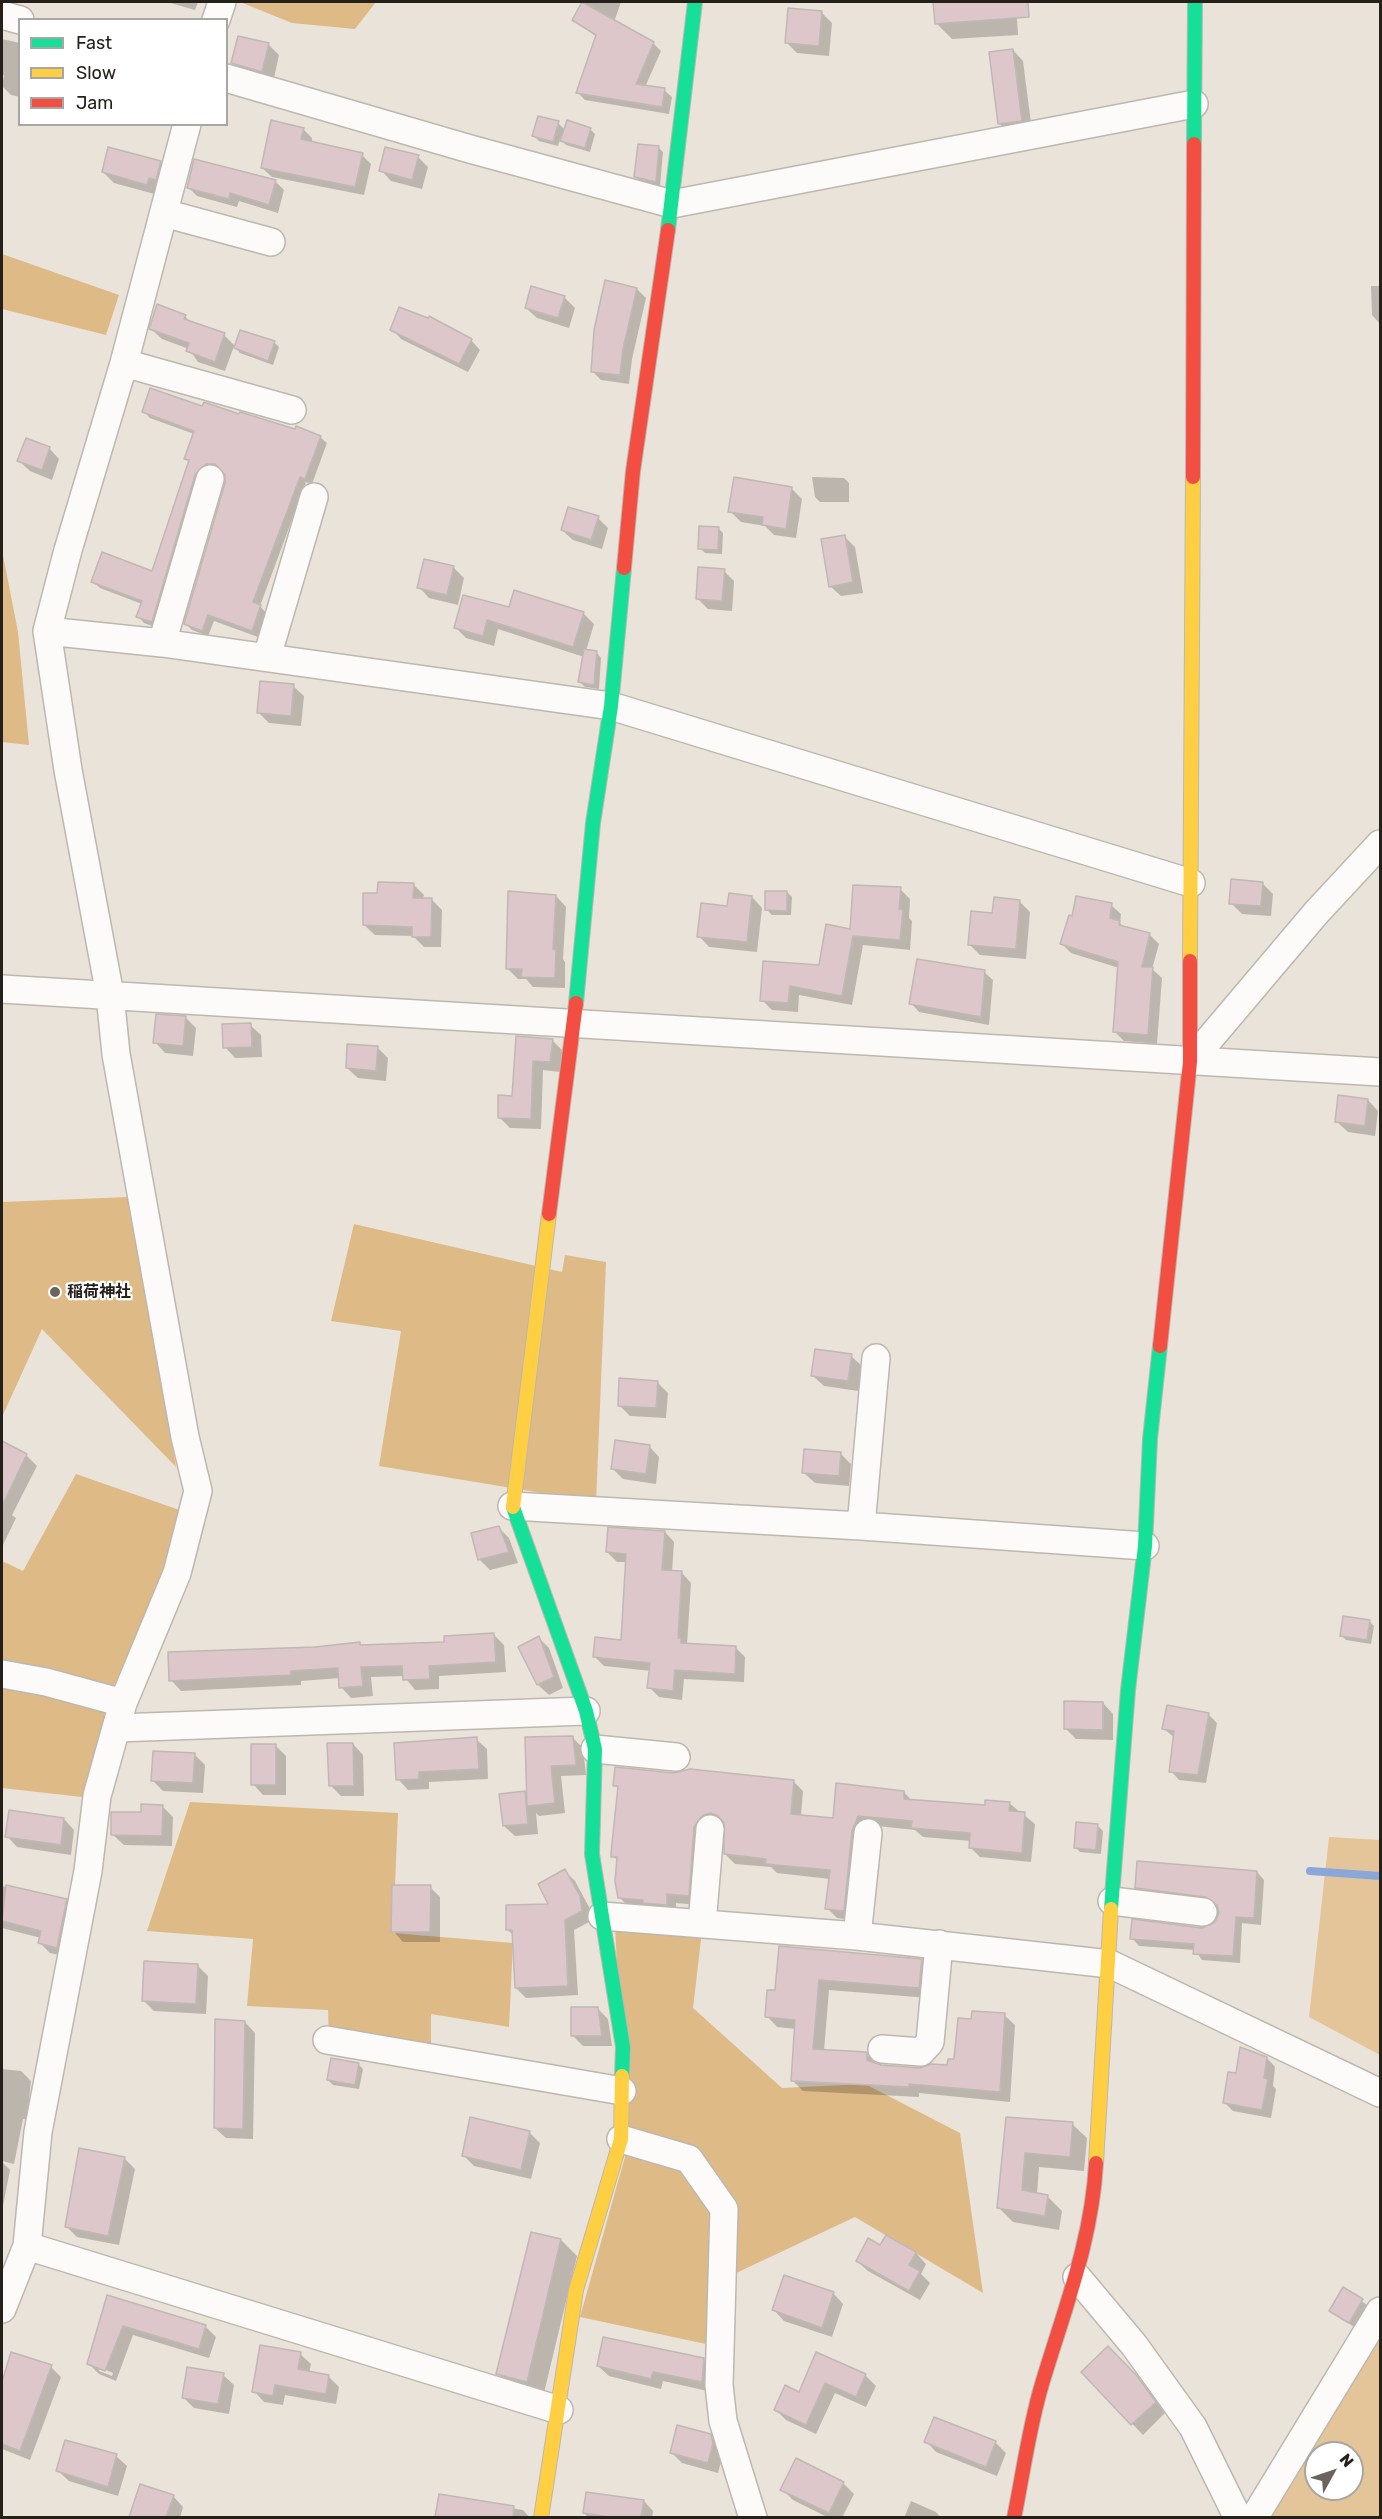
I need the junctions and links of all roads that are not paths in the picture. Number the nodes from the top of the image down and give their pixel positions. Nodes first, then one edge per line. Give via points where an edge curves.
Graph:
1 (222, 2) edge
2 (695, 2) edge
3 (1195, 2) edge
4 (2, 15) edge
5 (217, 18) edge
6 (18, 19) edge
7 (228, 79) edge
8 (1194, 104) junction
9 (186, 126) edge
10 (672, 204) junction
11 (164, 213) junction
12 (271, 242) dead end
13 (124, 363) junction
14 (292, 410) dead end
15 (210, 479) dead end
16 (314, 497) dead end
17 (47, 631) junction
18 (162, 643) junction
19 (267, 657) junction
20 (610, 706) junction
21 (1380, 844) edge
22 (1191, 883) junction
23 (2, 989) edge
24 (110, 995) junction
25 (574, 1022) junction
26 (1190, 1062) junction
27 (1380, 1072) edge
28 (876, 1358) dead end
29 (512, 1506) junction
30 (861, 1526) junction
31 (1145, 1546) junction
32 (2, 1674) edge
33 (586, 1712) junction
34 (120, 1715) junction
35 (595, 1749) junction
36 (676, 1757) dead end
37 (710, 1829) dead end
38 (868, 1833) dead end
39 (1112, 1889) junction
40 (1203, 1912) dead end
41 (602, 1916) junction
42 (702, 1924) junction
43 (857, 1936) junction
44 (939, 1944) junction
45 (1110, 1964) junction
46 (327, 2040) dead end
47 (882, 2049) dead end
48 (622, 2091) junction
49 (1380, 2093) edge
50 (621, 2139) junction
51 (27, 2246) junction
52 (1077, 2277) junction
53 (2, 2309) edge
54 (1380, 2311) edge
55 (559, 2410) junction
56 (541, 2517) edge
57 (753, 2517) edge
58 (1014, 2517) edge
59 (1238, 2517) edge
60 (1254, 2517) edge

1 - 5 street
2 - 10 street
3 - 8 street
4 - 6 street
7 - 10 street
8 - 10 street
8 - 22 street
9 - 11 street
10 - 20 street via 633,471
11 - 12 street
11 - 13 street
13 - 14 street
13 - 17 street
15 - 18 street
16 - 19 street
17 - 18 street
17 - 24 street via 68,770
18 - 19 street
19 - 20 street
20 - 22 street
20 - 25 street via 593,823
21 - 26 street
22 - 26 street
23 - 24 street
24 - 25 street
24 - 34 street via 116,1054 184,1437 198,1491 177,1572
25 - 26 street
25 - 29 street
26 - 27 street
26 - 31 street via 1150,1439
28 - 30 street
29 - 30 street
29 - 33 street
30 - 31 street
31 - 39 street via 1128,1690
32 - 34 street via 46,1682
33 - 34 street
33 - 35 street
34 - 51 street via 98,1796 88,1871 38,2132
35 - 36 street
35 - 41 street via 592,1854
37 - 42 street
38 - 43 street
39 - 40 street
39 - 45 street
41 - 42 street
41 - 48 street via 623,2047
42 - 43 street
43 - 44 street
44 - 45 street
44 - 47 street via 930,2042 921,2052
45 - 49 street
45 - 52 street via 1094,2203
46 - 48 street
48 - 50 street
50 - 55 street via 576,2290
50 - 57 street via 689,2159 724,2209 720,2397 723,2421
51 - 53 street
51 - 55 street
52 - 58 street via 1041,2386
52 - 59 street via 1134,2345 1193,2427
54 - 60 street
55 - 56 street

